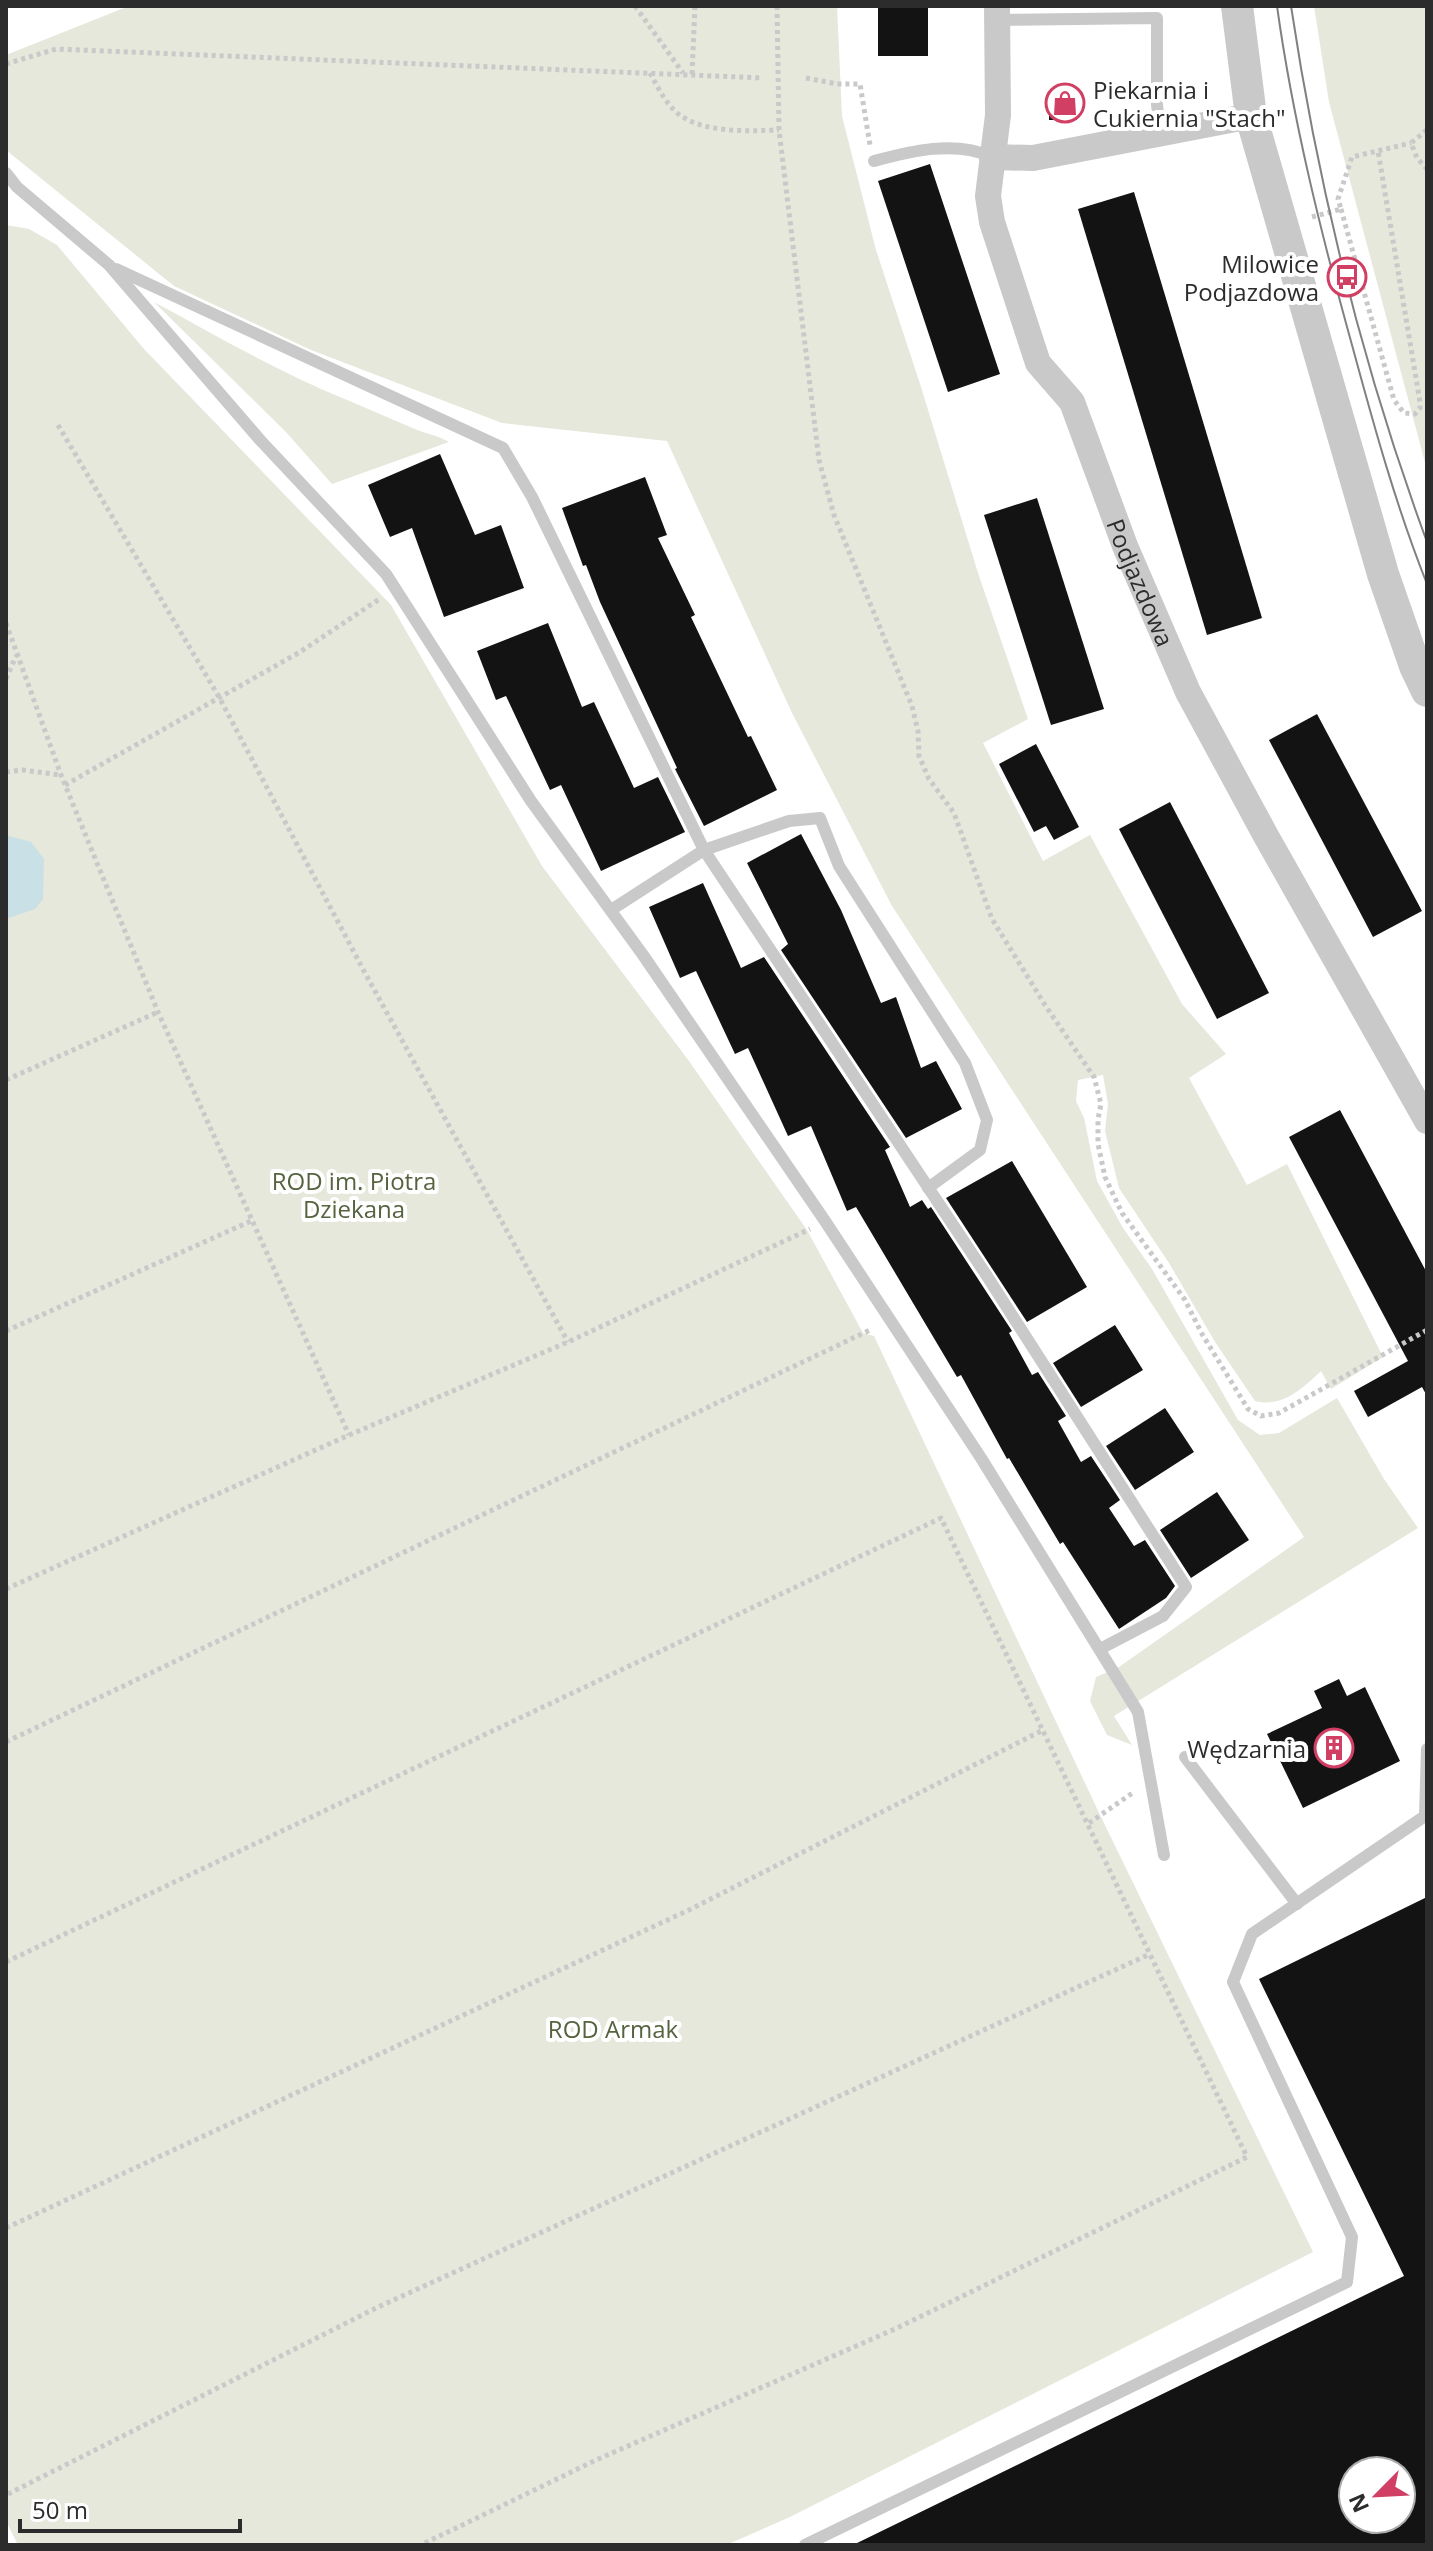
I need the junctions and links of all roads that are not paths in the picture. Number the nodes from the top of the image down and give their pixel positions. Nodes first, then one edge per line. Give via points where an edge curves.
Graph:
1 (1237, 6) edge
2 (997, 13) edge
3 (1251, 116) junction
4 (1160, 134) junction
5 (992, 157) junction
6 (874, 161) road end
7 (6, 173) edge
8 (109, 265) junction
9 (1427, 691) edge
10 (704, 850) junction
11 (611, 910) junction
12 (1427, 1121) edge
13 (928, 1188) junction
14 (1100, 1649) junction
15 (1427, 1749) edge
16 (1185, 1757) dead end
17 (1164, 1855) dead end
18 (1297, 1904) junction
19 (805, 2545) edge

1 - 3 street
2 - 4 lane via 1157,18
2 - 5 street, Podjazdowa via 998,115
3 - 4 street
3 - 9 street via 1383,574
4 - 5 street via 1033,158
5 - 6 lane via 959,147
5 - 12 street, Podjazdowa via 992,222 1038,363 1072,402 1125,546 1188,692
7 - 8 lane
8 - 10 lane via 503,448 532,497
8 - 11 lane via 261,441 386,574 531,801
10 - 11 lane
10 - 13 lane
10 - 13 lane via 789,821 820,818 839,866 965,1063 987,1120 980,1150
11 - 14 lane via 825,1221
13 - 14 lane via 1186,1587 1163,1616
14 - 17 lane via 1138,1712
15 - 18 lane via 1425,1816
16 - 18 lane
18 - 19 lane via 1252,1934 1233,1982 1352,2237 1347,2282

